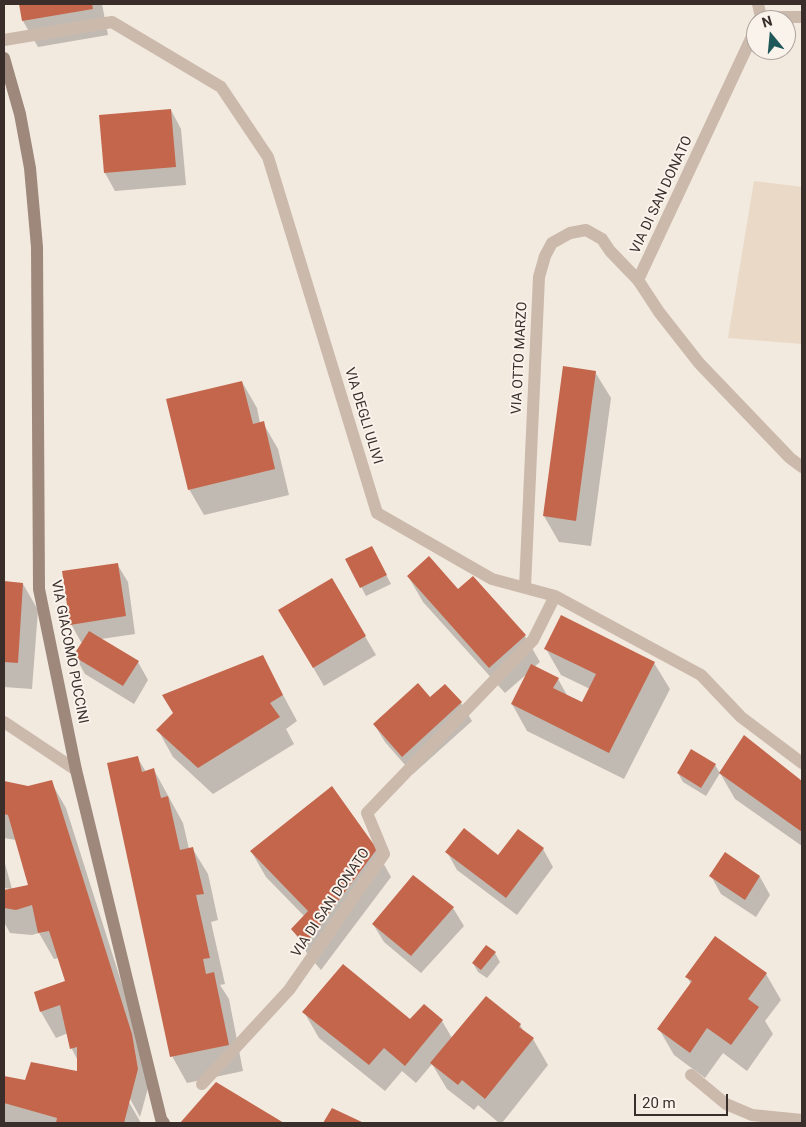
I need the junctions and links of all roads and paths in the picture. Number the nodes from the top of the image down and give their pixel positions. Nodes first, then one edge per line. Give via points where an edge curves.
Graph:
1 (4, 40) edge
2 (746, 50) edge
3 (4, 58) edge
4 (638, 280) junction
5 (802, 467) edge
6 (525, 587) junction
7 (555, 596) junction
8 (4, 722) edge
9 (802, 763) edge
10 (76, 770) junction
11 (691, 1075) dead end
12 (202, 1084) dead end
13 (802, 1120) edge
14 (162, 1122) edge

1 - 6 street, VIA DEGLI ULIVI via 112,22 220,86 268,157 377,513 492,579
2 - 4 street, VIA DI SAN DONATO
3 - 10 street, VIA GIACOMO PUCCINI via 22,123 30,168 37,247 39,589
4 - 5 street via 658,312 699,363
4 - 6 street, VIA OTTO MARZO via 602,238 586,230 570,233 552,243 544,256 539,277
6 - 7 street, VIA DEGLI ULIVI
7 - 9 street, VIA DEGLI ULIVI via 701,675 741,717
7 - 12 street, VIA DI SAN DONATO via 533,640 367,813 384,854 290,990
8 - 10 street
10 - 14 street, VIA GIACOMO PUCCINI
11 - 13 street via 726,1104 752,1115

